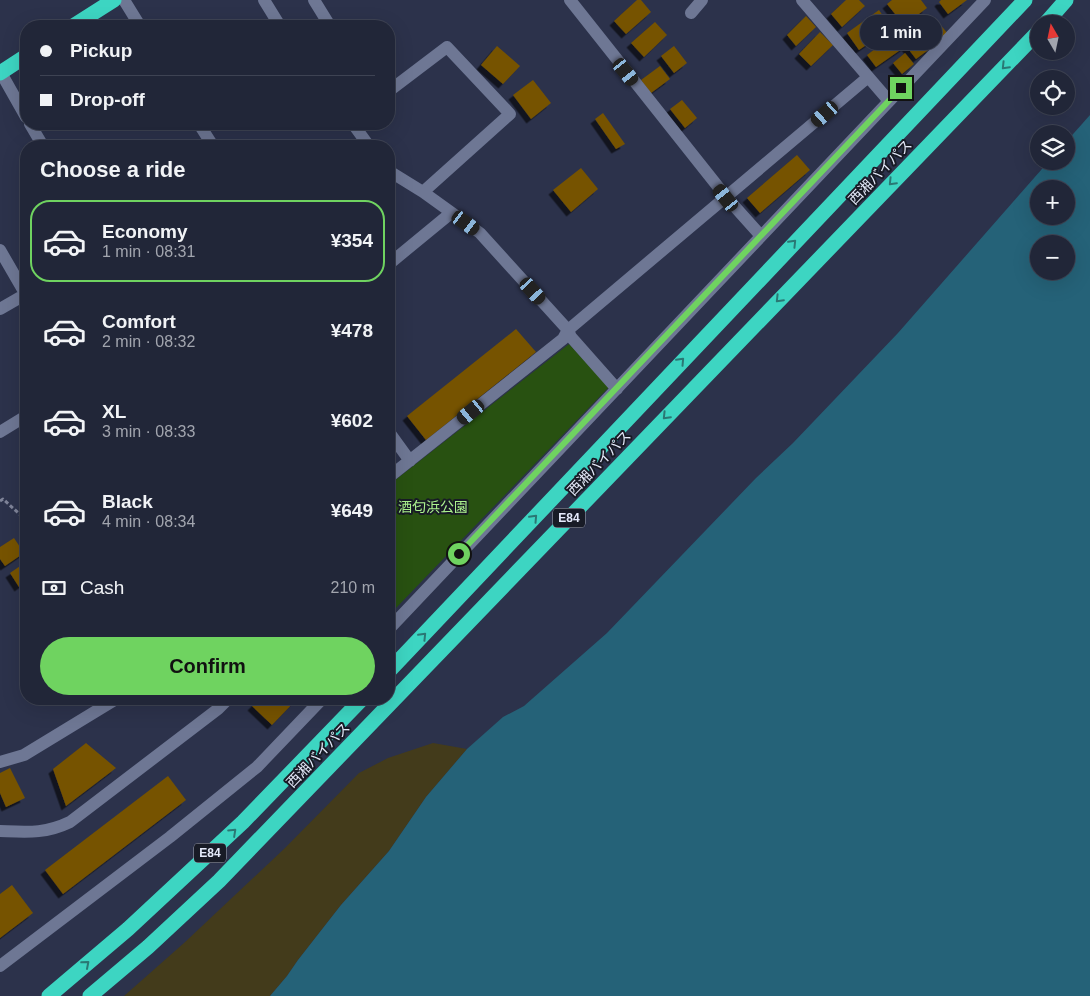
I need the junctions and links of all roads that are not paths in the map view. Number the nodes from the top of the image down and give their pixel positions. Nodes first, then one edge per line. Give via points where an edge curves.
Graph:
1 (114, 0) edge
2 (124, 0) edge
3 (264, 0) edge
4 (314, 0) edge
5 (570, 0) edge
6 (702, 0) edge
7 (802, 0) edge
8 (985, 0) edge
9 (1025, 0) edge
10 (1066, 0) edge
11 (691, 13) dead end
12 (1053, 15) edge
13 (82, 20) edge
14 (136, 20) edge
15 (276, 20) edge
16 (326, 20) edge
17 (1030, 40) edge
18 (20, 60) edge
19 (0, 72) edge
20 (867, 78) junction
21 (395, 87) edge
22 (889, 101) junction
23 (20, 107) edge
24 (395, 175) edge
25 (423, 192) junction
26 (726, 198) junction
27 (451, 213) junction
28 (761, 236) junction
29 (0, 250) edge
30 (395, 259) edge
31 (20, 285) edge
32 (20, 298) edge
33 (0, 308) edge
34 (568, 330) junction
35 (617, 388) junction
36 (20, 420) edge
37 (0, 432) edge
38 (395, 440) edge
39 (410, 461) junction
40 (395, 472) edge
41 (395, 623) edge
42 (395, 665) edge
43 (395, 699) edge
44 (106, 705) edge
45 (214, 705) edge
46 (316, 705) edge
47 (356, 705) edge
48 (389, 705) edge
49 (0, 762) edge
50 (0, 831) edge
51 (0, 966) edge
52 (49, 996) edge
53 (90, 996) edge

1 - 13 highway
2 - 14 street
3 - 15 street
4 - 16 street
5 - 26 street
6 - 11 street
7 - 20 street
8 - 22 street
42 -> 9 highway, 西湘バイパス / E84
10 - 12 highway
17 -> 43 highway, 西湘バイパス / E84
18 - 19 highway
19 - 23 street
20 - 22 street
20 - 26 street
21 - 25 street via 448,47 510,114
22 - 28 street
24 - 25 street
25 - 27 street
26 - 28 street
26 - 34 street
27 - 30 street
27 - 34 street via 480,233
28 - 35 street
29 - 31 street
32 - 33 street
34 - 35 street via 571,338
34 - 39 street via 563,339
35 - 41 street
36 - 37 street
38 - 39 street
39 - 40 street
44 - 49 street via 24,755
45 - 50 street via 70,822 39,832
46 - 51 street via 257,767
52 -> 47 highway, 西湘バイパス / E84 via 243,822
48 -> 53 highway, 西湘バイパス / E84 via 219,881

